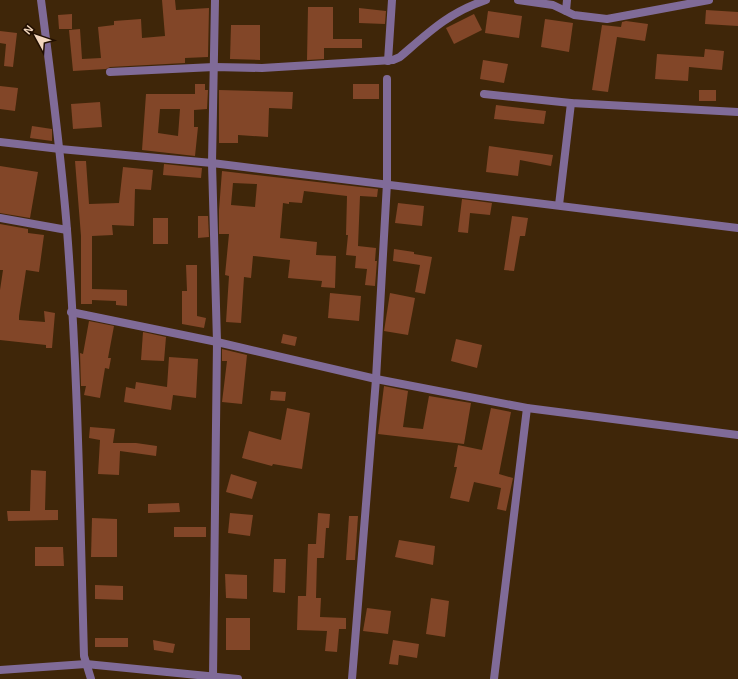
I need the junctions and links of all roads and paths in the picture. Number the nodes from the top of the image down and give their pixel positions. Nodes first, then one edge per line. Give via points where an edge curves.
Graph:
1 (41, 0) edge
2 (215, 0) edge
3 (392, 0) edge
4 (486, 0) edge
5 (518, 0) edge
6 (567, 0) edge
7 (709, 0) edge
8 (566, 12) junction
9 (388, 61) junction
10 (214, 67) junction
11 (110, 72) dead end
12 (387, 79) dead end
13 (484, 94) dead end
14 (572, 103) junction
15 (738, 112) edge
16 (0, 142) edge
17 (60, 149) junction
18 (212, 163) junction
19 (387, 184) junction
20 (559, 204) junction
21 (0, 218) edge
22 (738, 228) edge
23 (67, 230) junction
24 (71, 312) junction
25 (217, 342) junction
26 (376, 379) junction
27 (527, 408) junction
28 (738, 435) edge
29 (86, 664) junction
30 (0, 670) edge
31 (213, 676) junction
32 (91, 679) edge
33 (238, 679) edge
34 (352, 679) edge
35 (494, 679) edge

1 - 17 street
2 - 10 street
3 - 9 street
4 - 9 street via 464,7 444,19 400,57
5 - 8 street via 553,5
6 - 8 street
7 - 8 street via 607,19
9 - 10 street via 262,68
10 - 11 street
10 - 18 street
12 - 19 street
13 - 14 street
14 - 15 street
14 - 20 street
16 - 17 street
17 - 18 street
17 - 23 street
18 - 19 street
18 - 25 street
19 - 20 street
19 - 26 street
20 - 22 street
21 - 23 street
23 - 24 street
24 - 25 street
24 - 29 street
25 - 26 street
25 - 31 street
26 - 27 street
26 - 34 street
27 - 28 street
27 - 35 street
29 - 30 street
29 - 31 street
29 - 32 street
31 - 33 street

